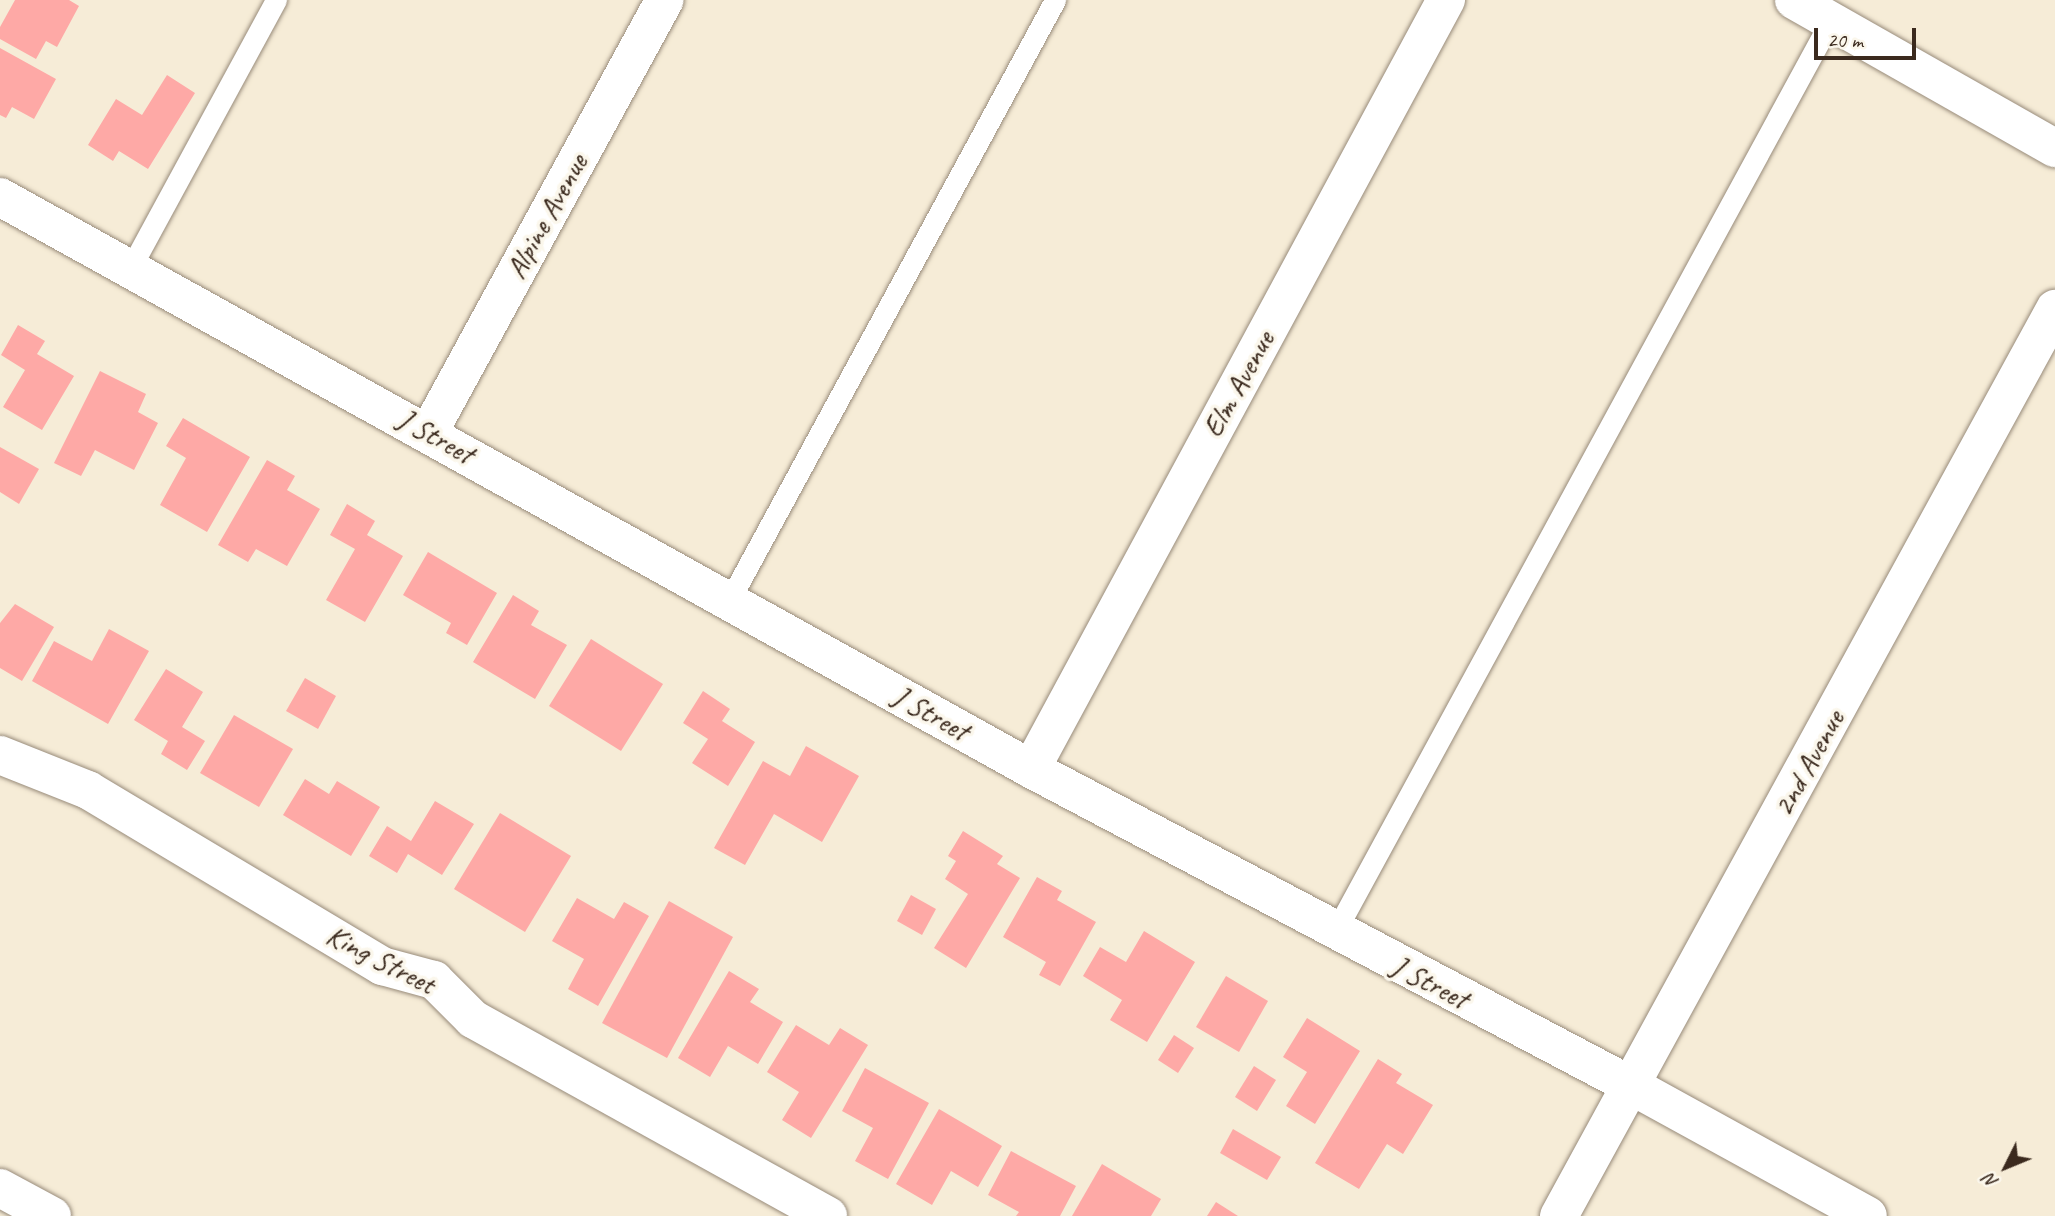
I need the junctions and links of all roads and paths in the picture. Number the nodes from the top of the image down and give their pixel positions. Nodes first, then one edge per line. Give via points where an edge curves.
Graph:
1 (276, 0) edge
2 (665, 0) edge
3 (1055, 0) edge
4 (1446, 0) edge
5 (1794, 0) edge
6 (1831, 20) junction
7 (2055, 148) edge
8 (0, 197) edge
9 (131, 267) junction
10 (2055, 309) edge
11 (429, 432) junction
12 (730, 601) junction
13 (0, 755) edge
14 (1031, 769) junction
15 (1335, 932) junction
16 (1632, 1086) junction
17 (0, 1188) edge
18 (52, 1216) edge
19 (828, 1216) edge
20 (1559, 1216) edge
21 (1868, 1216) edge

1 - 9 lane
2 - 11 street, Alpine Avenue
3 - 12 lane
4 - 14 street, Elm Avenue
5 - 6 street
6 - 7 street
6 - 15 lane
8 - 9 street, J Street
9 - 11 street, J Street
10 - 16 street, 2nd Avenue
11 - 12 street, J Street
12 - 14 street, J Street
13 - 19 street, King Street via 88,790 382,966 434,980 473,1019
14 - 15 street, J Street
15 - 16 street, J Street
16 - 20 street, 2nd Avenue
16 - 21 street, J Street
17 - 18 street

